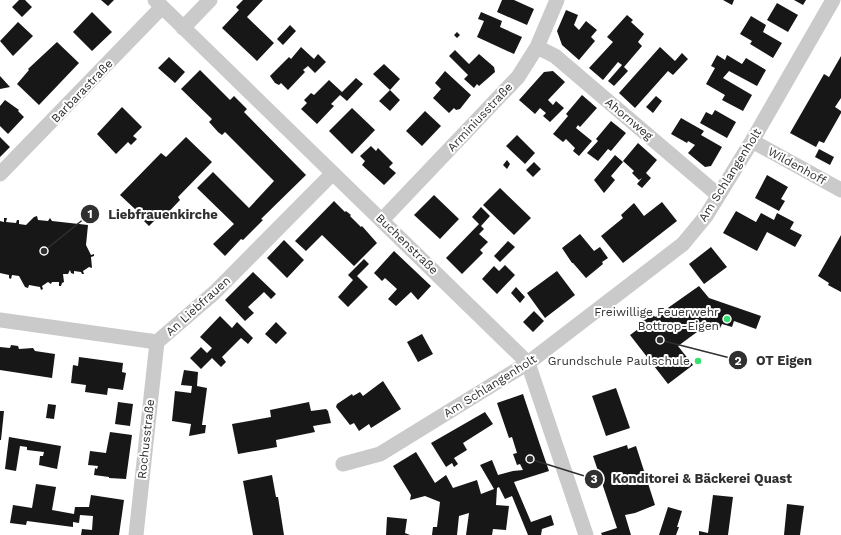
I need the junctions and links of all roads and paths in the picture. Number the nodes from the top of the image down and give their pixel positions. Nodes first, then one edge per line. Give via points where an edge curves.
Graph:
1 (210, 0) edge
2 (557, 0) edge
3 (833, 0) edge
4 (158, 4) edge
5 (183, 28) junction
6 (538, 47) junction
7 (752, 141) junction
8 (333, 173) junction
9 (0, 174) edge
10 (841, 190) edge
11 (718, 195) junction
12 (382, 220) junction
13 (0, 320) edge
14 (157, 342) junction
15 (528, 363) junction
16 (343, 464) dead end
17 (136, 535) edge
18 (586, 535) edge

1 - 5 street
2 - 6 street, Arminiusstraße
3 - 7 street, Am Schlangenholt
4 - 5 street, Buchenstraße
4 - 9 street, Barbarastraße
5 - 8 street, Buchenstraße
6 - 11 street, Ahornweg via 555,56
6 - 12 street, Arminiusstraße via 518,77
7 - 10 street, Wildenhoff
7 - 11 street, Am Schlangenholt
8 - 12 street, Buchenstraße
8 - 14 street, An Liebfrauen via 214,293
11 - 15 street, Am Schlangenholt via 706,216 682,244
12 - 15 street, Buchenstraße
13 - 14 street, An Liebfrauen
14 - 17 street, Rochusstraße
15 - 16 street, Am Schlangenholt via 380,454
15 - 18 street, Buchenstraße

